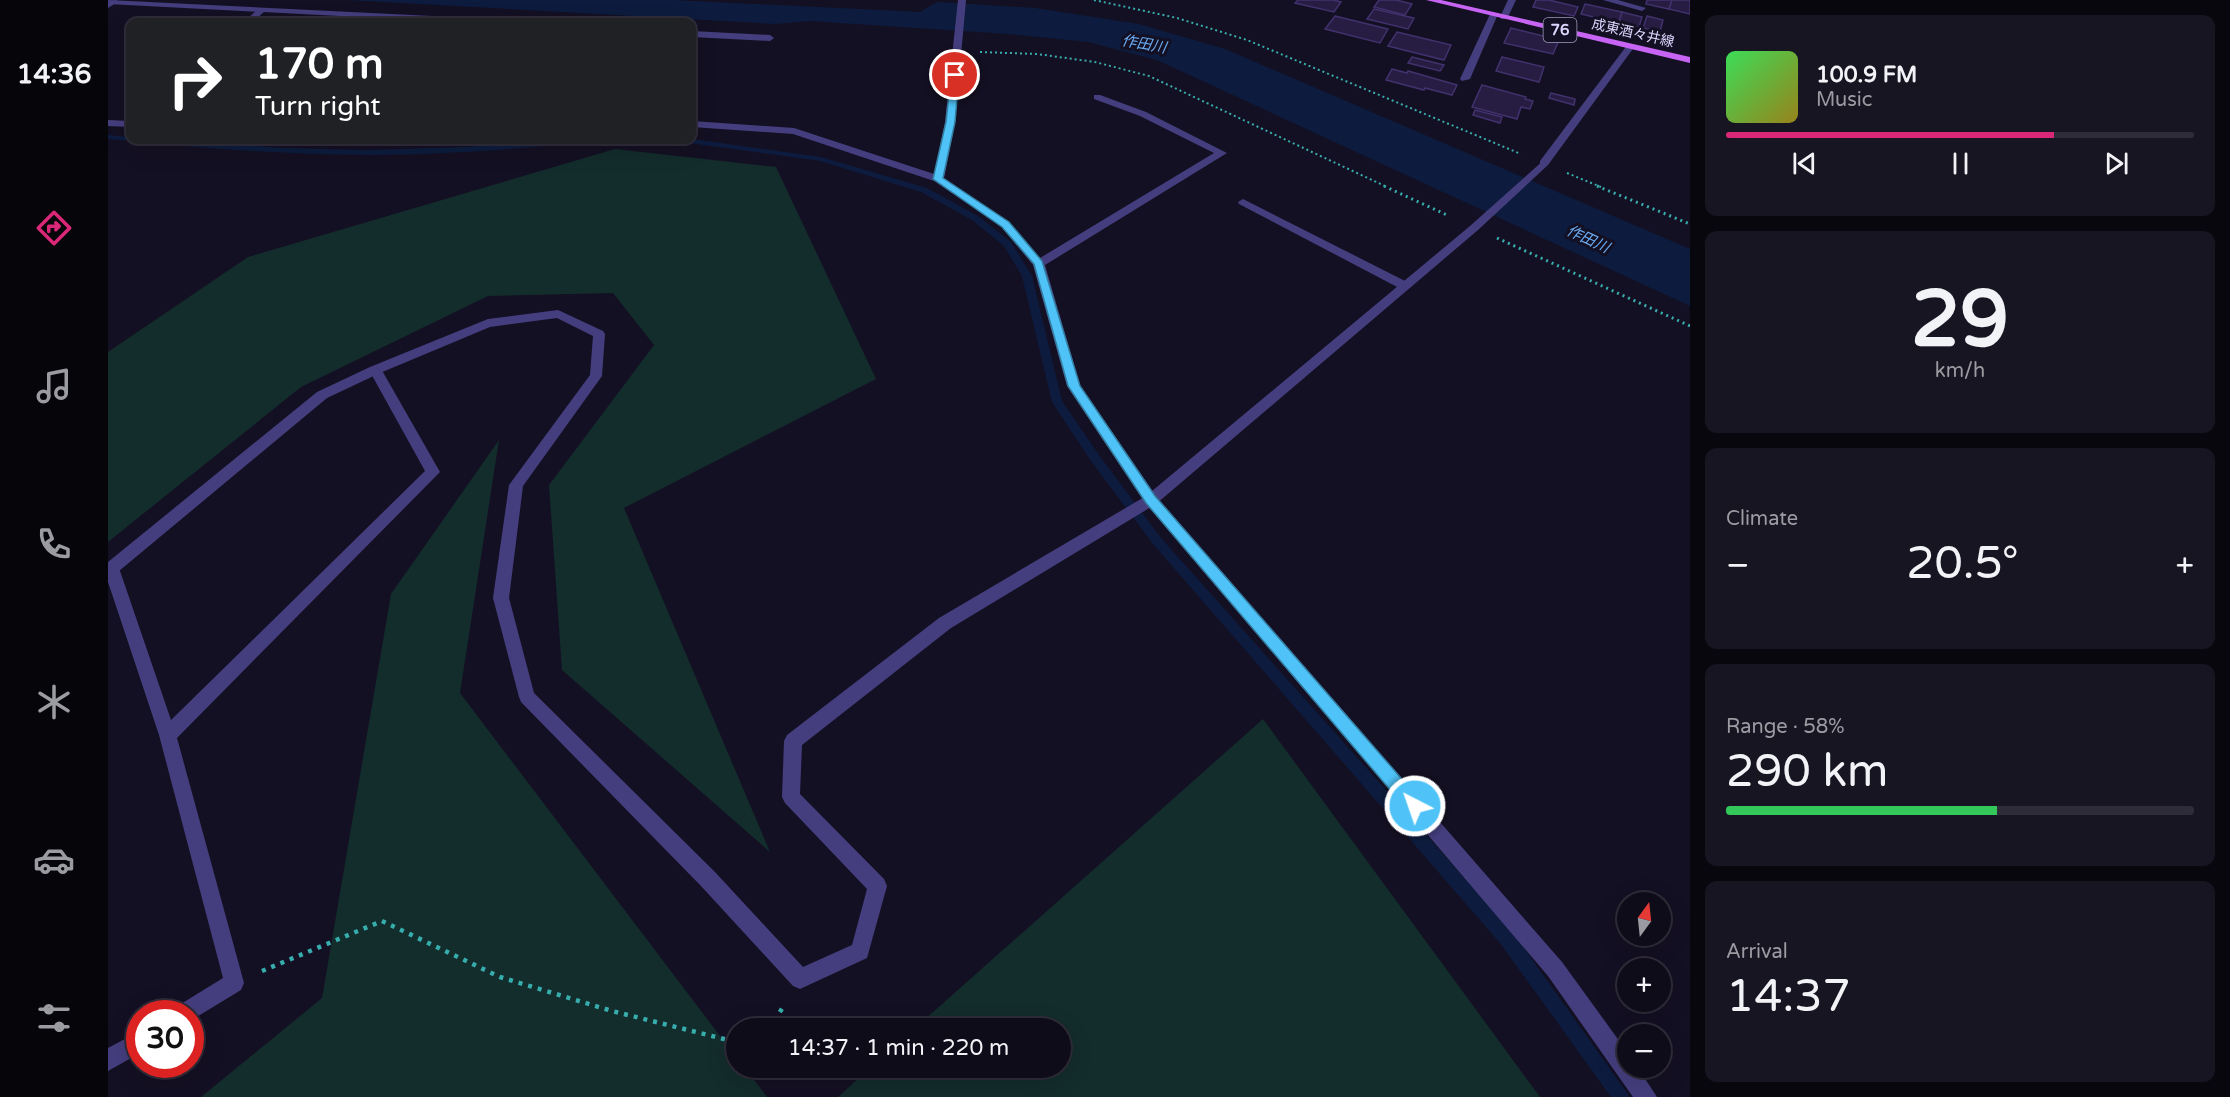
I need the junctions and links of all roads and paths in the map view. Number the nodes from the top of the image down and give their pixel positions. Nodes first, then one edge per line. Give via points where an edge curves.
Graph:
1 (1094, 0) edge
2 (1430, 0) edge
3 (1512, 0) edge
4 (1607, 0) edge
5 (110, 2) edge
6 (961, 2) edge
7 (1642, 8) dead end
8 (262, 10) junction
9 (1499, 15) junction
10 (253, 18) edge
11 (361, 18) edge
12 (696, 34) edge
13 (770, 38) dead end
14 (1631, 46) junction
15 (958, 47) junction
16 (1690, 60) edge
17 (1465, 79) dead end
18 (1097, 97) dead end
19 (108, 123) edge
20 (126, 124) edge
21 (696, 124) edge
22 (1544, 164) junction
23 (938, 179) junction
24 (1243, 202) dead end
25 (1690, 224) edge
26 (1474, 228) junction
27 (1039, 264) junction
28 (1405, 286) junction
29 (1690, 326) edge
30 (375, 370) junction
31 (1146, 502) junction
32 (110, 569) edge
33 (168, 735) junction
34 (234, 983) junction
35 (204, 1001) edge
36 (726, 1040) edge
37 (126, 1049) edge
38 (108, 1060) edge
39 (1646, 1097) edge

1 - 22 path via 1177,18 1247,40
2 - 9 main road, 成東酒々井線 / 76
3 - 9 street
4 - 7 street
5 - 8 street
6 - 15 street
8 - 10 street
8 - 11 street
9 - 14 main road, 成東酒々井線 / 76
9 - 17 street
12 - 13 street
14 - 16 main road, 成東酒々井線 / 76
14 - 22 street
15 - 23 street via 951,122
15 - 26 path via 1095,62 1149,76
18 - 27 street via 1143,114 1222,153
19 - 20 street
21 - 23 street via 794,131
22 - 25 path
22 - 26 street
23 - 27 street via 1005,224
24 - 28 street
26 - 28 street
26 - 29 path
27 - 31 street via 1074,386
28 - 31 street
30 - 31 street via 488,323 558,314 599,334 596,376 516,485 501,598 527,697 708,879 800,979 860,951 877,886 791,798 793,741 945,624
30 - 32 street via 322,395
30 - 33 street via 433,472
31 - 39 street via 1555,969
32 - 33 street
33 - 34 street
34 - 35 street
34 - 36 path via 382,921 500,977
37 - 38 street

